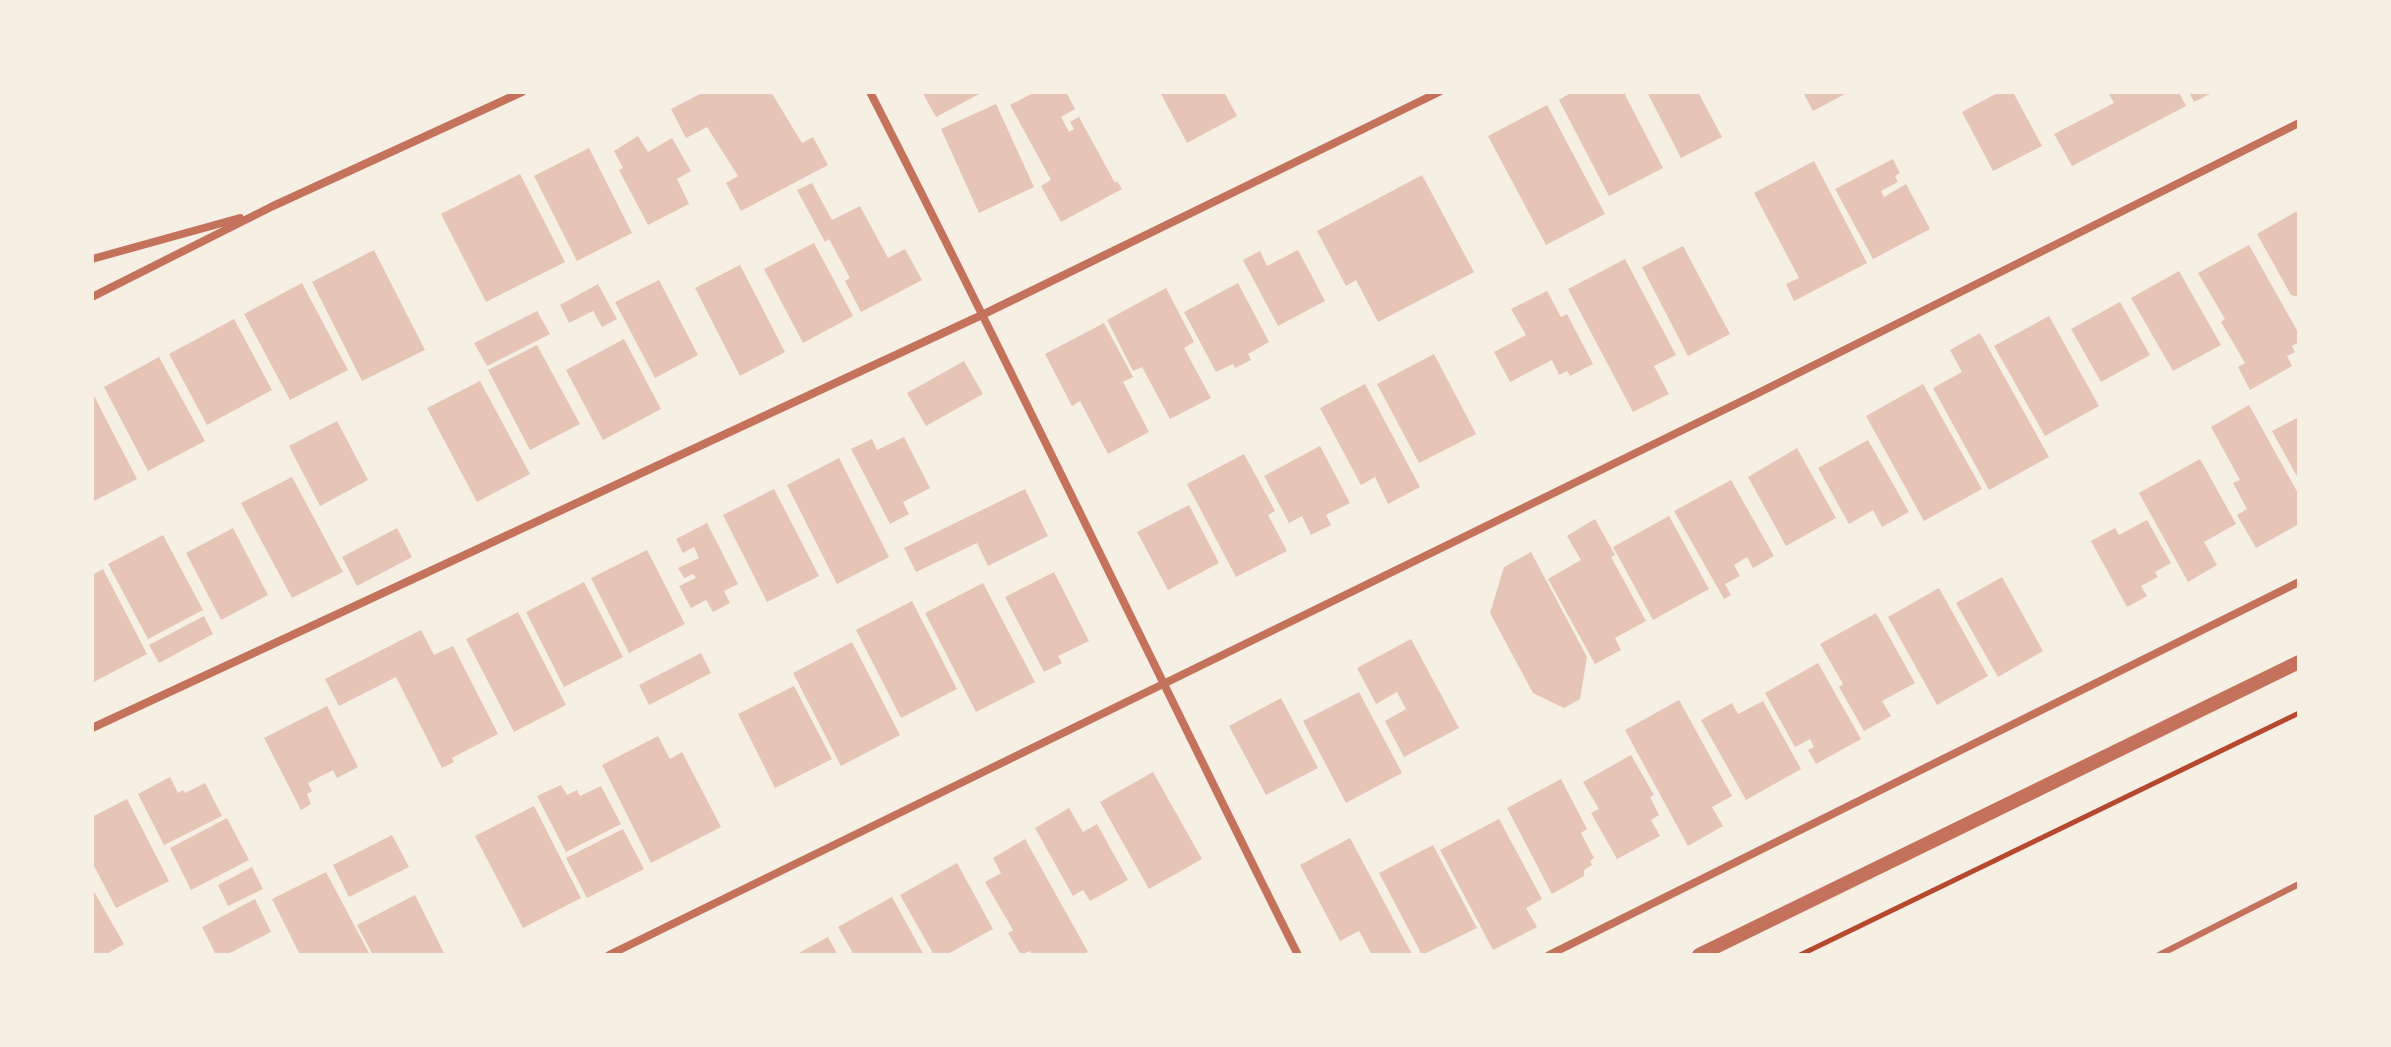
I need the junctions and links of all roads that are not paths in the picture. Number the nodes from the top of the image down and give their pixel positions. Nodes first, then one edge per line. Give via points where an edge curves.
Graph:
1 (522, 92) edge
2 (870, 92) edge
3 (1439, 92) edge
4 (2299, 123) edge
5 (260, 212) junction
6 (92, 259) edge
7 (92, 297) edge
8 (984, 314) junction
9 (2299, 582) edge
10 (2299, 662) edge
11 (1164, 687) junction
12 (92, 728) edge
13 (2299, 884) edge
14 (609, 955) edge
15 (1298, 955) edge
16 (1549, 955) edge
17 (1699, 955) edge
18 (2159, 955) edge

1 - 5 street
2 - 8 street
3 - 8 street
4 - 11 street
5 - 6 street
5 - 7 street
8 - 11 street
8 - 12 street
9 - 16 street
10 - 17 street
11 - 14 street
11 - 15 street
13 - 18 lane

